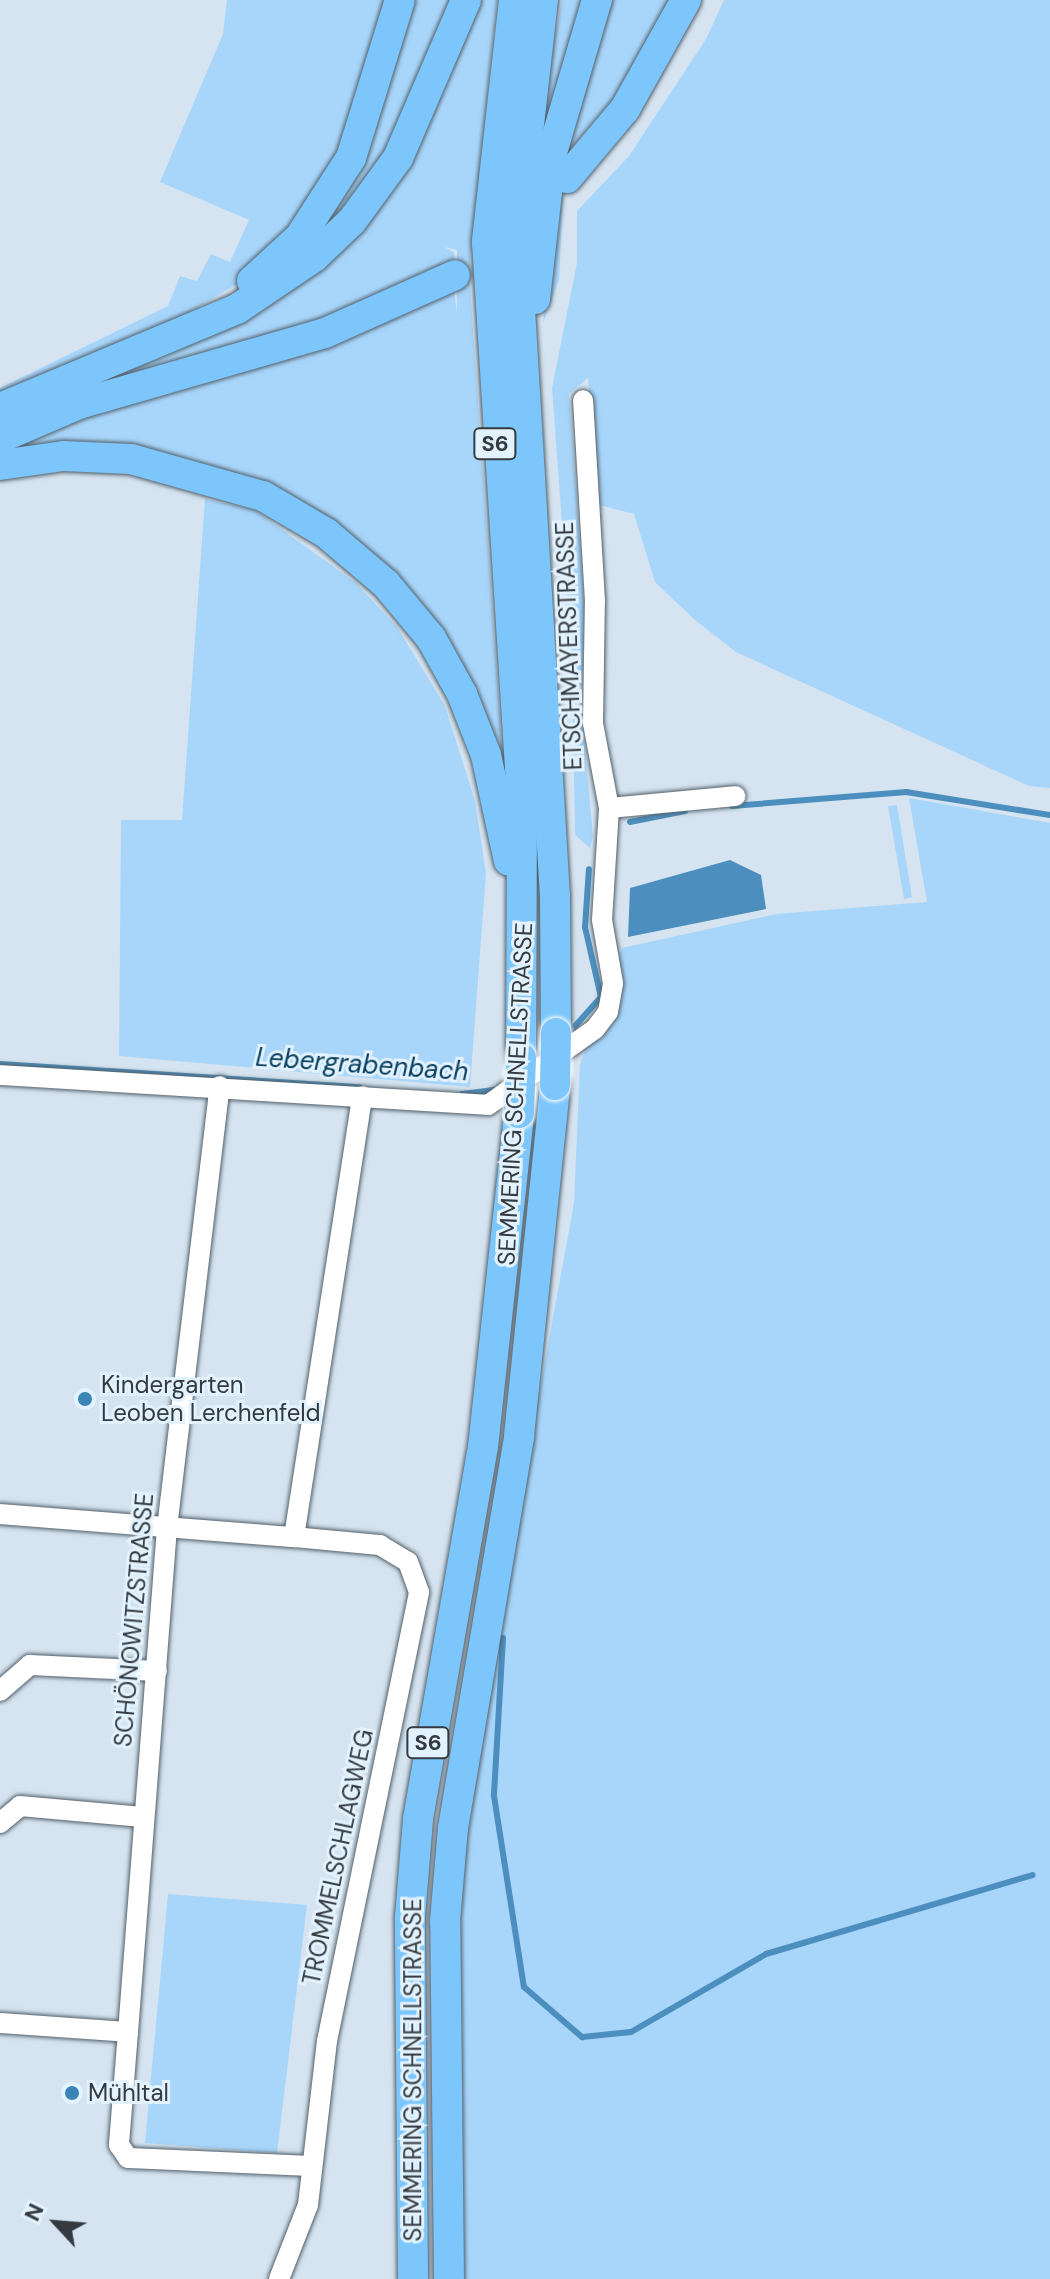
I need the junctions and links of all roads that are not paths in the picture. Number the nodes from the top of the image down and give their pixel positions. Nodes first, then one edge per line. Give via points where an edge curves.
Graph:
1 (400, 0) edge
2 (466, 0) edge
3 (514, 0) edge
4 (543, 0) edge
5 (597, 0) edge
6 (686, 0) edge
7 (567, 178) dead end
8 (455, 275) dead end
9 (171, 335) junction
10 (518, 362) junction
11 (583, 400) dead end
12 (0, 408) edge
13 (0, 438) edge
14 (0, 465) edge
15 (735, 796) dead end
16 (609, 808) junction
17 (525, 889) junction
18 (0, 1075) edge
19 (220, 1086) junction
20 (362, 1096) junction
21 (0, 1514) edge
22 (167, 1528) junction
23 (294, 1537) junction
24 (157, 1671) junction
25 (0, 1691) edge
26 (143, 1817) junction
27 (0, 1823) edge
28 (0, 2023) edge
29 (128, 2032) junction
30 (312, 2166) junction
31 (279, 2279) edge
32 (413, 2279) edge
33 (449, 2279) edge

1 - 9 highway via 372,108 326,202 269,268
2 - 9 highway via 424,109 352,221 284,280
3 - 17 highway, SEMMERING SCHNELLSTRASSE / S6 via 487,242
4 - 10 highway, SEMMERING SCHNELLSTRASSE / S6 via 525,116
5 - 10 highway via 551,156 534,319
6 - 7 highway via 625,109
8 - 13 highway via 325,333 79,404
9 - 12 highway
10 - 33 highway, SEMMERING SCHNELLSTRASSE / S6, bridge via 554,866 555,1085 523,1407 453,1828 445,1936
11 - 16 street, ETSCHMAYERSTRASSE via 595,601 593,723
14 - 17 highway via 131,459 263,496 326,533 386,584 431,638 462,694 486,755 507,858
15 - 16 street
16 - 20 street, ETSCHMAYERSTRASSE via 602,920 612,997 595,1029 496,1103
17 - 32 highway, SEMMERING SCHNELLSTRASSE / S6, bridge via 519,1113 483,1447 418,1819 410,1917
18 - 19 street, ETSCHMAYERSTRASSE
19 - 20 street, ETSCHMAYERSTRASSE
19 - 22 street, SCHÖNOWITZSTRASSE
20 - 23 street via 323,1386
21 - 22 street, TROMMELSCHLAGWEG
22 - 23 street, TROMMELSCHLAGWEG
22 - 24 street, SCHÖNOWITZSTRASSE
23 - 30 street, TROMMELSCHLAGWEG via 380,1545 408,1562 419,1592 327,2041
24 - 25 street via 30,1665
24 - 26 street, SCHÖNOWITZSTRASSE
26 - 27 street via 20,1806
26 - 29 street, SCHÖNOWITZSTRASSE
28 - 29 street
29 - 30 street, SCHÖNOWITZSTRASSE via 119,2145 128,2158
30 - 31 street, TROMMELSCHLAGWEG via 308,2205

